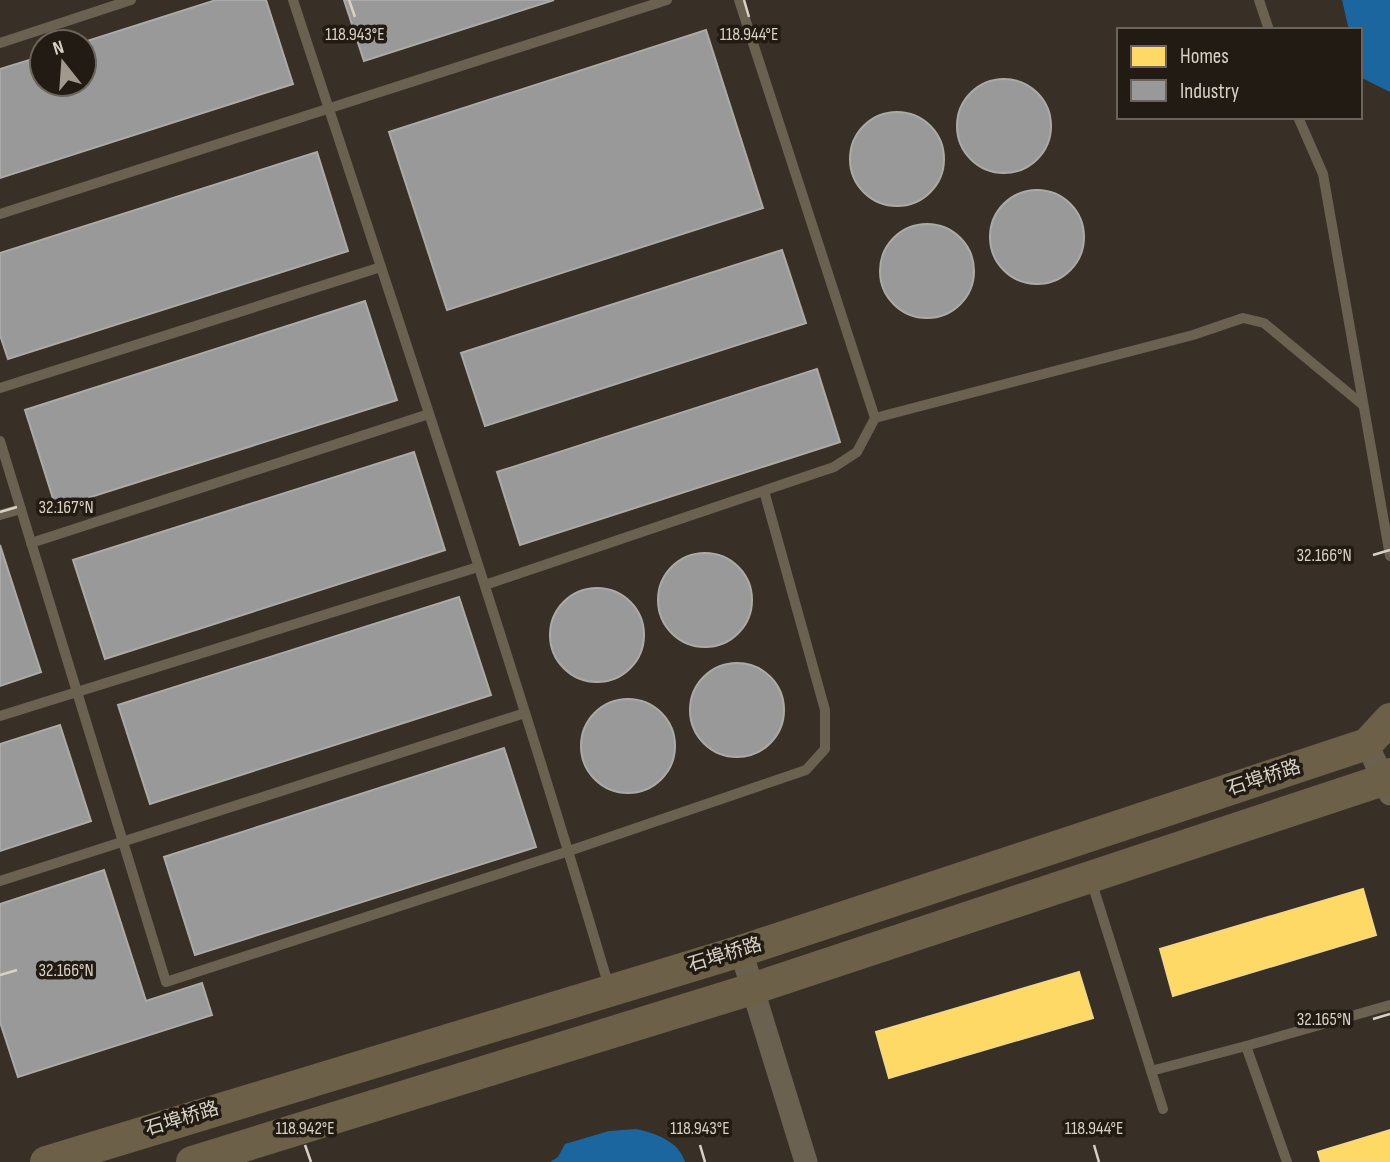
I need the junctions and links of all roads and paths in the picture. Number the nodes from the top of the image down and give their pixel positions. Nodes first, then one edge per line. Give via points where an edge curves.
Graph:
1 (131, 0) edge
2 (293, 0) edge
3 (667, 0) edge
4 (739, 0) edge
5 (1259, 0) edge
6 (1268, 28) edge
7 (0, 43) edge
8 (329, 110) junction
9 (1299, 119) edge
10 (0, 214) edge
11 (381, 267) junction
12 (0, 388) edge
13 (1363, 405) junction
14 (429, 414) junction
15 (875, 418) junction
16 (0, 441) edge
17 (764, 491) junction
18 (21, 509) junction
19 (0, 515) edge
20 (31, 543) junction
21 (1390, 556) edge
22 (478, 567) junction
23 (485, 585) junction
24 (77, 692) junction
25 (525, 713) junction
26 (0, 716) edge
27 (1390, 719) edge
28 (1367, 744) junction
29 (1388, 783) edge
30 (123, 842) junction
31 (569, 851) junction
32 (1091, 878) junction
33 (0, 881) edge
34 (741, 951) junction
35 (752, 989) junction
36 (610, 990) junction
37 (1390, 1005) edge
38 (1246, 1046) junction
39 (1151, 1071) junction
40 (1163, 1109) dead end
41 (46, 1162) edge
42 (192, 1162) edge
43 (806, 1162) edge
44 (1287, 1162) edge

1 - 7 lane
2 - 8 lane
3 - 8 lane
4 - 15 lane
5 - 6 lane
8 - 10 lane
8 - 11 lane
9 - 13 lane via 1323,174
11 - 12 lane
11 - 14 lane
13 - 15 lane via 1264,323 1243,318 1194,335
13 - 21 lane
14 - 20 lane
14 - 22 lane
15 - 17 lane via 857,452 834,467
16 - 18 lane
17 - 23 lane
17 - 31 lane via 825,710 825,749 806,770
18 - 19 lane
18 - 20 lane
20 - 24 lane
22 - 23 lane
22 - 24 lane
23 - 25 lane
24 - 26 lane
24 - 30 lane
25 - 30 lane
25 - 31 lane
27 - 28 street, 石埠桥路
28 - 29 street
28 - 34 street, 石埠桥路
29 - 32 street, 石埠桥路
30 - 31 lane via 166,982
30 - 33 lane
31 - 36 lane
32 - 35 street, 石埠桥路
32 - 39 lane
34 - 35 street
34 - 36 street, 石埠桥路
35 - 42 street, 石埠桥路
35 - 43 street
36 - 41 street, 石埠桥路
37 - 38 lane
38 - 39 lane
38 - 44 lane
39 - 40 lane

